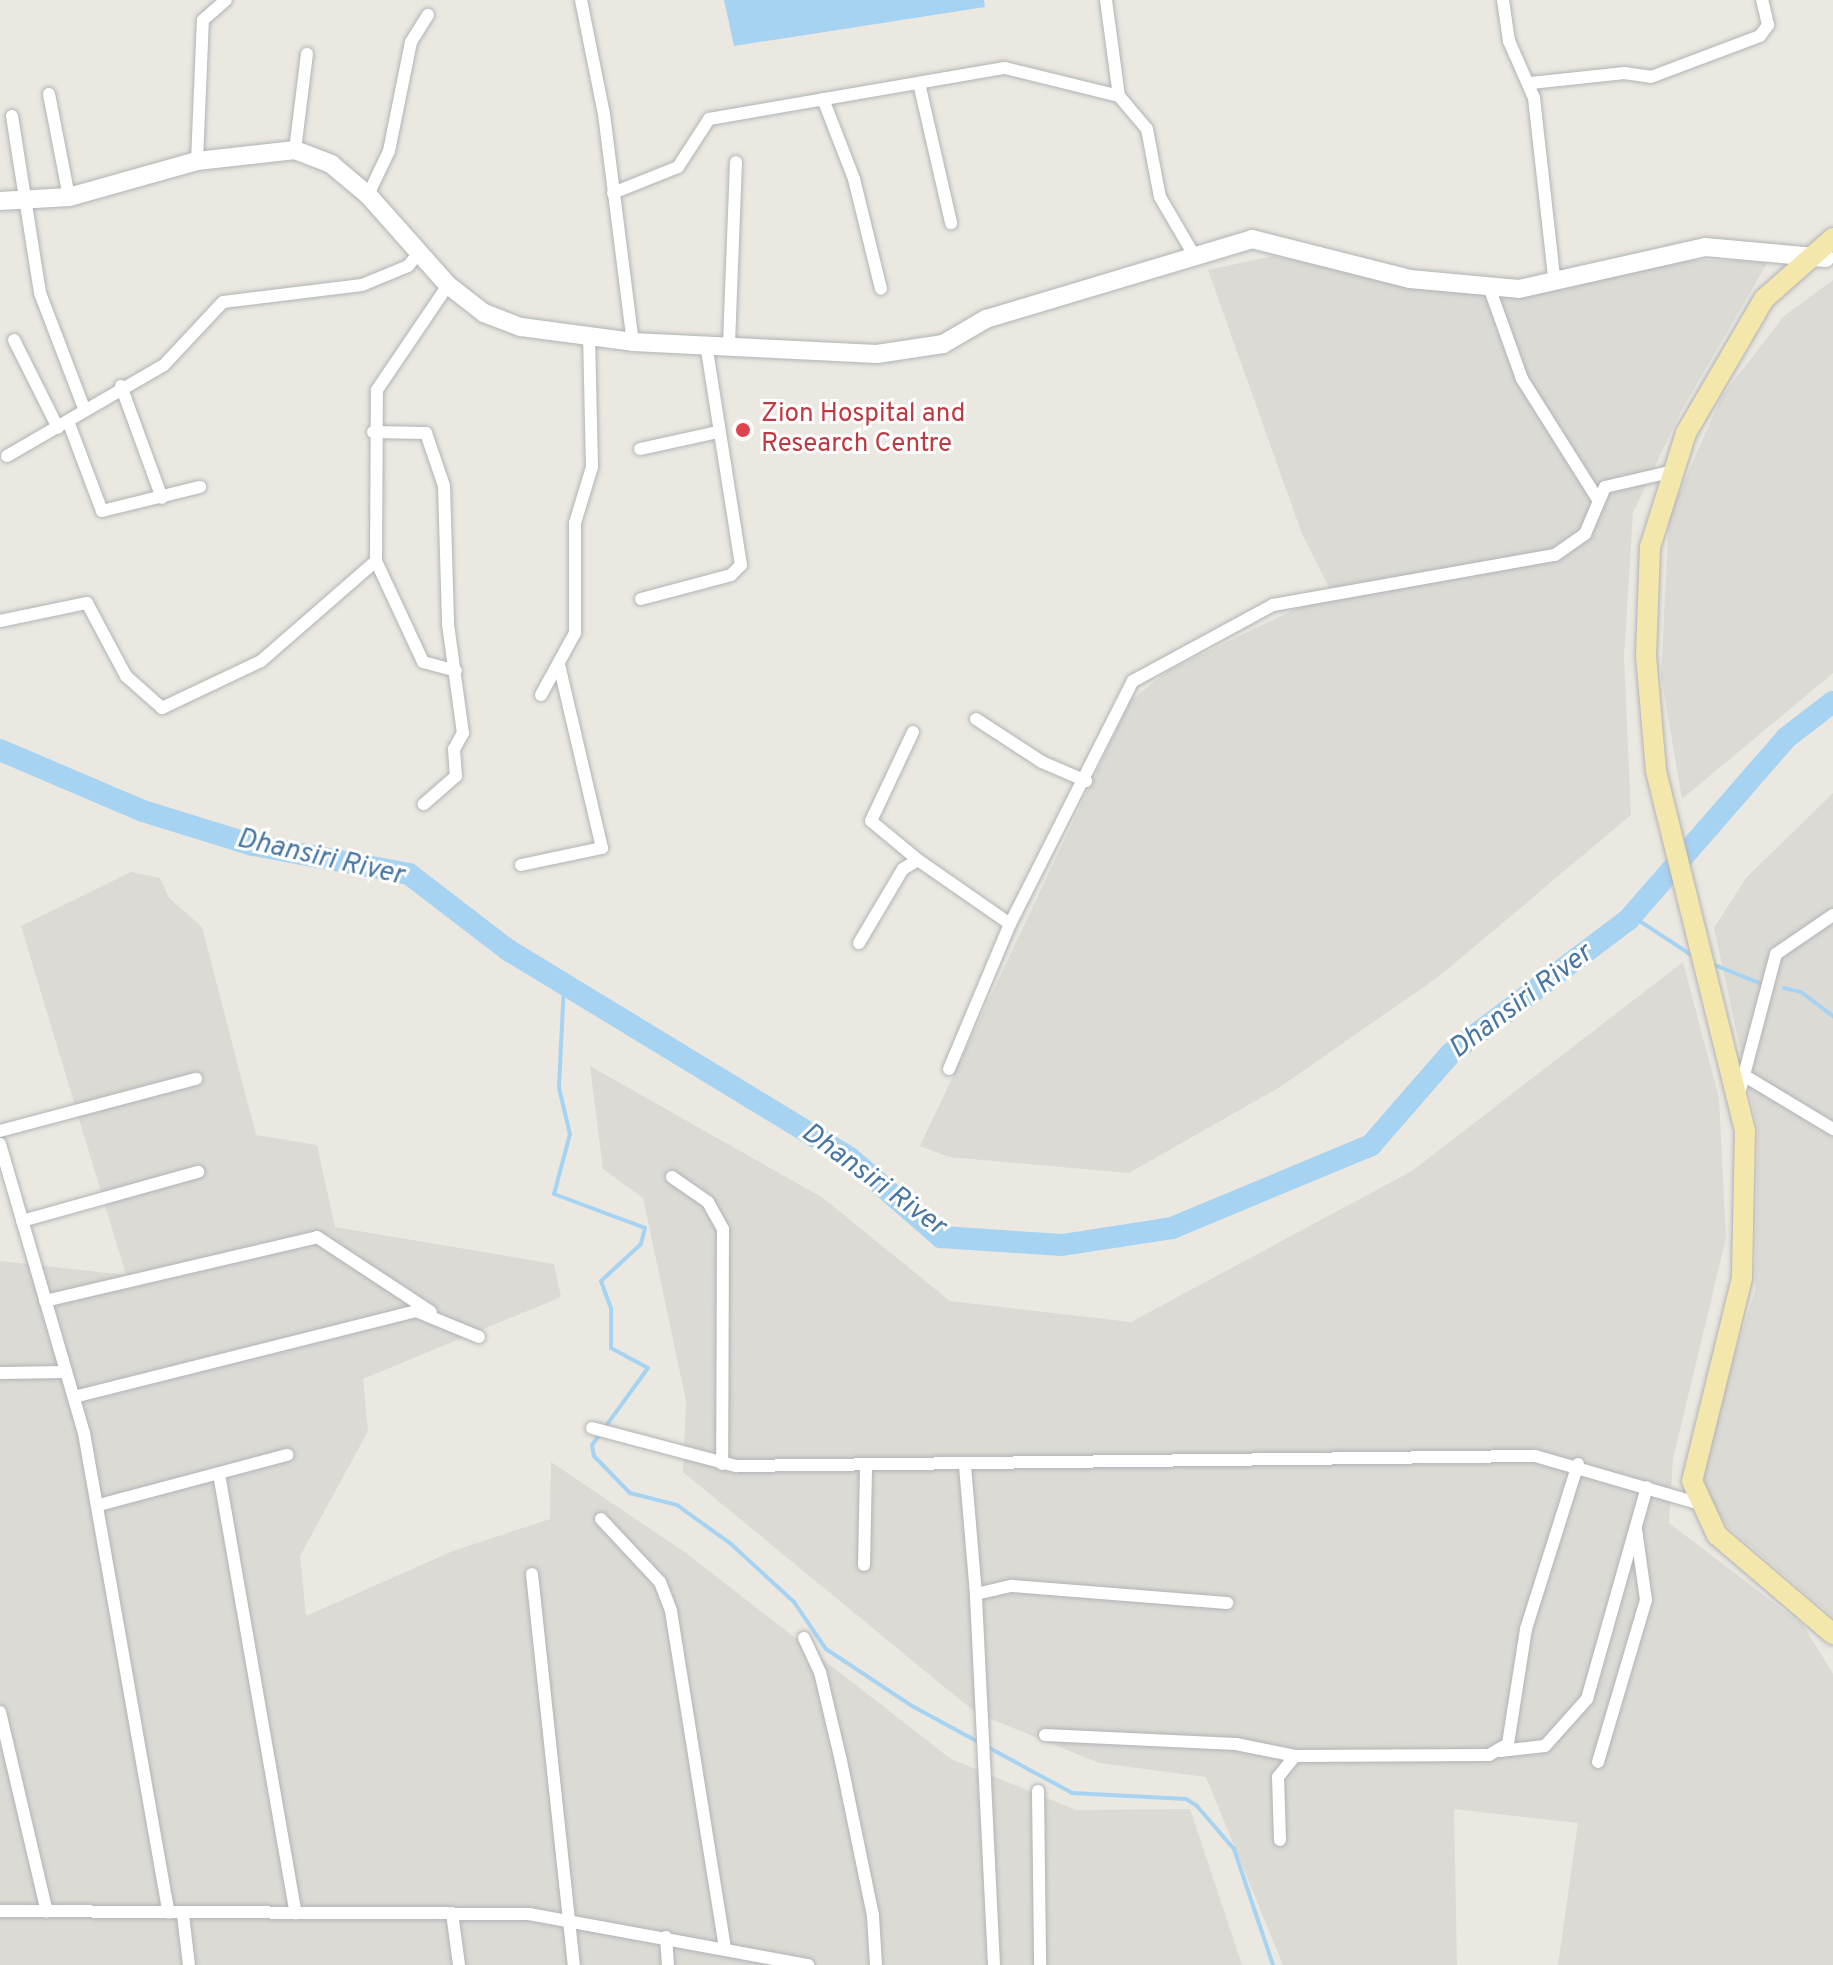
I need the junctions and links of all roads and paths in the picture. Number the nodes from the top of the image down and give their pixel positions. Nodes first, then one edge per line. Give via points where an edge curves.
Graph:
1 (226, 0) edge
2 (581, 0) edge
3 (1106, 0) edge
4 (1503, 0) edge
5 (1762, 0) edge
6 (211, 3) edge
7 (428, 15) dead end
8 (307, 54) dead end
9 (919, 83) junction
10 (1531, 83) junction
11 (49, 94) dead end
12 (1119, 96) junction
13 (823, 99) junction
14 (12, 116) dead end
15 (295, 150) junction
16 (197, 161) junction
17 (736, 162) dead end
18 (613, 193) junction
19 (368, 195) junction
20 (69, 197) junction
21 (0, 201) edge
22 (29, 201) junction
23 (951, 223) dead end
24 (1833, 238) edge
25 (419, 253) junction
26 (1823, 255) edge
27 (1195, 257) junction
28 (1554, 276) junction
29 (1488, 284) junction
30 (448, 285) junction
31 (881, 289) dead end
32 (589, 337) junction
33 (14, 340) dead end
34 (633, 342) junction
35 (706, 343) junction
36 (729, 344) junction
37 (121, 386) junction
38 (84, 408) junction
39 (63, 425) junction
40 (373, 432) junction
41 (718, 432) junction
42 (640, 449) dead end
43 (7, 456) dead end
44 (1670, 472) junction
45 (200, 487) dead end
46 (162, 498) junction
47 (1597, 498) junction
48 (376, 561) junction
49 (641, 599) dead end
50 (0, 621) edge
51 (559, 665) junction
52 (456, 671) junction
53 (541, 695) dead end
54 (976, 719) dead end
55 (913, 732) dead end
56 (1086, 781) junction
57 (424, 804) dead end
58 (918, 860) junction
59 (521, 865) dead end
60 (1833, 915) edge
61 (1010, 924) junction
62 (859, 943) dead end
63 (949, 1069) dead end
64 (196, 1079) dead end
65 (1742, 1085) junction
66 (1833, 1129) edge
67 (0, 1131) edge
68 (0, 1144) edge
69 (198, 1172) dead end
70 (672, 1177) dead end
71 (22, 1221) junction
72 (45, 1301) junction
73 (432, 1312) junction
74 (479, 1337) dead end
75 (66, 1372) junction
76 (0, 1373) edge
77 (74, 1397) junction
78 (592, 1428) dead end
79 (287, 1455) dead end
80 (722, 1464) junction
81 (1578, 1464) junction
82 (866, 1466) junction
83 (965, 1466) junction
84 (219, 1474) junction
85 (1647, 1487) junction
86 (1697, 1503) junction
87 (99, 1505) junction
88 (601, 1519) dead end
89 (1636, 1529) junction
90 (864, 1565) dead end
91 (532, 1574) dead end
92 (976, 1594) junction
93 (1227, 1603) dead end
94 (1833, 1634) edge
95 (804, 1638) dead end
96 (0, 1712) edge
97 (1045, 1735) dead end
98 (1500, 1751) junction
99 (1295, 1756) junction
100 (1598, 1762) dead end
101 (1038, 1791) dead end
102 (1280, 1840) dead end
103 (0, 1911) edge
104 (47, 1912) junction
105 (296, 1913) junction
106 (452, 1913) junction
107 (176, 1914) junction
108 (571, 1919) junction
109 (666, 1937) junction
110 (725, 1948) junction
111 (803, 1964) edge
112 (189, 1965) edge
113 (459, 1965) edge
114 (574, 1965) edge
115 (668, 1965) edge
116 (876, 1965) edge
117 (994, 1965) edge
118 (1040, 1965) edge

1 - 6 street
2 - 18 street
3 - 12 street
4 - 10 street via 1509,41
5 - 10 street via 1768,25 1760,36 1651,77 1624,73
6 - 16 street via 198,52
7 - 19 street via 411,42 389,151
8 - 15 street
9 - 12 street via 1027,68
9 - 13 street
9 - 23 street
10 - 28 street
11 - 20 street
12 - 27 street via 1147,129 1160,197
13 - 18 street via 709,119 678,167
13 - 31 street via 854,179
14 - 22 street
15 - 16 street
15 - 19 street via 331,164
16 - 20 street
17 - 36 street
18 - 34 street
19 - 25 street
20 - 22 street
21 - 22 street
22 - 38 street via 43,306
24 - 26 main road
25 - 30 street
25 - 37 street via 408,266 362,285 223,302 178,355
26 - 28 street via 1705,247
26 - 44 main road via 1777,303 1713,386
27 - 29 street via 1273,239 1410,279
27 - 36 street via 986,319 908,354
28 - 29 street via 1519,289
29 - 47 street via 1522,379
30 - 32 street via 484,313 521,327
30 - 40 street via 382,374
32 - 34 street
32 - 51 street via 592,467 575,523 575,633
33 - 39 street
34 - 35 street
35 - 36 street
35 - 41 street
37 - 38 street
37 - 46 street
38 - 39 street
39 - 43 street
39 - 46 street via 102,511
40 - 48 street
40 - 52 street via 420,431 434,443 444,486
41 - 42 street
41 - 49 street via 741,565 731,575
44 - 47 street via 1618,480
44 - 65 main road via 1647,591 1646,700 1656,771
45 - 46 street
47 - 56 street via 1585,534 1555,555 1396,588 1306,595 1171,657 1125,691
48 - 50 street via 261,661 162,708 126,676 87,603
48 - 52 street via 423,662
51 - 53 street
51 - 59 street via 602,848
52 - 57 street via 463,724 454,749 456,776
54 - 56 street via 1042,762
55 - 58 street via 871,821
56 - 61 street
58 - 61 street
58 - 62 street via 903,869
60 - 65 street via 1776,954
61 - 63 street
64 - 67 street
65 - 66 street
65 - 86 main road via 1742,1278 1692,1463
68 - 71 street
69 - 71 street
70 - 80 street via 708,1202 723,1229
71 - 72 street
72 - 73 street via 317,1237
72 - 75 street
73 - 74 street
73 - 77 street
75 - 76 street
75 - 77 street
77 - 87 street
78 - 80 street
79 - 84 street
80 - 82 street
81 - 83 street via 1499,1453
81 - 85 street
81 - 98 street via 1526,1629 1514,1734
82 - 83 street
82 - 90 street
83 - 92 street
84 - 87 street
84 - 105 street
85 - 86 street
85 - 89 street
86 - 94 main road via 1717,1535
87 - 107 street
88 - 110 street via 660,1582 671,1611
89 - 98 street via 1587,1699 1545,1746
89 - 100 street via 1646,1600
91 - 108 street
92 - 93 street via 1012,1586
92 - 117 street
95 - 116 street via 820,1672 841,1761 873,1916
96 - 104 street
97 - 99 street via 1236,1744
98 - 99 street
99 - 102 street via 1278,1777
101 - 118 street
103 - 104 street
104 - 107 street
105 - 106 street
105 - 107 street
106 - 108 street
106 - 113 street
107 - 112 street
108 - 109 street
108 - 114 street
109 - 110 street
109 - 115 street
110 - 111 street

